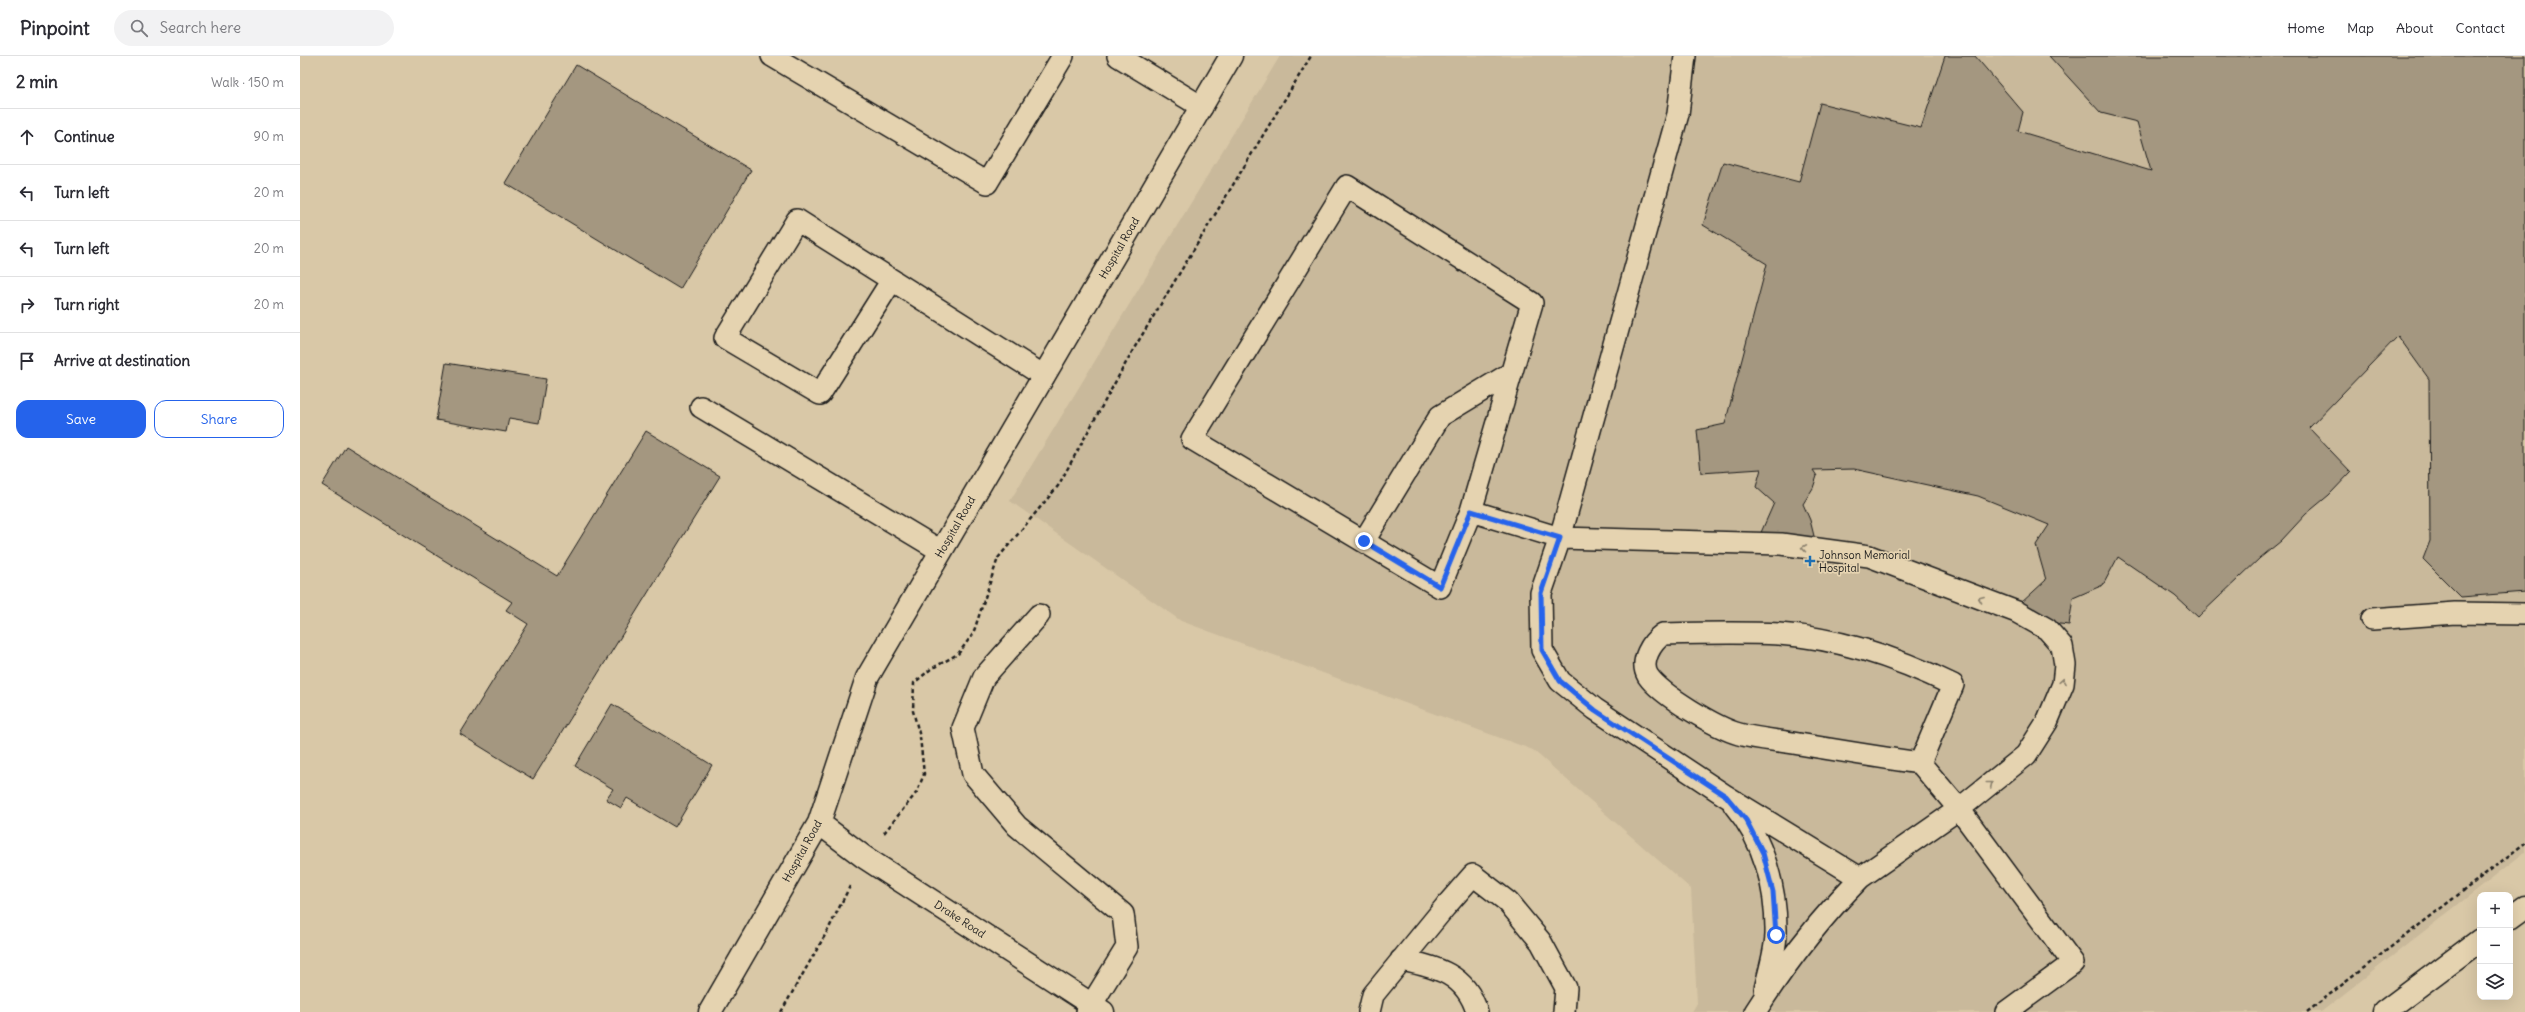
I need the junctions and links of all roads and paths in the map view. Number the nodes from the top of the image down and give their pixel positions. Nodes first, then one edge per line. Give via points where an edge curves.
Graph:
1 (772, 56) edge
2 (1063, 56) edge
3 (1118, 56) edge
4 (1231, 56) edge
5 (1311, 56) edge
6 (1685, 56) edge
7 (1202, 107) junction
8 (892, 280) junction
9 (1512, 373) junction
10 (1044, 376) junction
11 (701, 407) dead end
12 (1471, 511) junction
13 (1560, 538) junction
14 (1364, 541) junction
15 (942, 551) junction
16 (2525, 614) edge
17 (1039, 616) dead end
18 (2372, 619) dead end
19 (1920, 763) junction
20 (1726, 796) junction
21 (1960, 809) junction
22 (819, 823) junction
23 (2525, 843) edge
24 (864, 857) junction
25 (1860, 878) junction
26 (2525, 907) edge
27 (2513, 916) edge
28 (2477, 942) edge
29 (1402, 960) junction
30 (1758, 1007) edge
31 (1094, 1009) edge
32 (710, 1012) edge
33 (781, 1012) edge
34 (1369, 1012) edge
35 (1477, 1012) edge
36 (1564, 1012) edge
37 (2006, 1012) edge
38 (2307, 1012) edge
39 (2384, 1012) edge

1 - 2 lane via 987,183
3 - 7 lane
4 - 7 street, Hospital Road
5 - 24 path via 1133,350 1058,486 998,558 973,634 958,654 931,669 914,683 914,711 924,774 917,792
6 - 13 lane via 1678,114
7 - 10 street, Hospital Road
8 - 8 lane via 797,220 725,338 820,394
8 - 10 lane
9 - 12 lane
9 - 14 lane via 1440,416
9 - 14 lane via 1532,303 1346,186 1192,439
10 - 15 street, Hospital Road
11 - 15 lane
12 - 13 lane
12 - 14 lane via 1440,587
13 - 20 lane via 1541,593 1542,650 1560,681 1595,710
21 -> 13 lane via 2026,755 2047,722 2063,684 2065,665 2062,646 2047,629 2016,612 1869,556 1781,544
15 - 22 street, Hospital Road via 867,678
16 - 18 lane via 2455,612
17 - 31 lane via 984,676 963,728 973,774 1017,826 1123,914 1127,947
19 - 19 lane via 1953,685 1912,665 1841,645 1780,634 1663,634 1654,641 1648,653 1645,664 1648,675 1663,692 1703,717 1739,734
19 - 21 lane
20 - 25 lane
20 - 30 lane via 1746,820 1763,853 1773,892 1776,935
21 - 25 lane
21 - 37 lane via 2073,963
22 - 24 street, Drake Road
22 - 32 street, Hospital Road
23 - 38 path
24 - 31 street, Drake Road
24 - 33 path via 828,930
25 - 30 lane via 1828,911
26 - 27 street
28 - 39 street
29 - 34 lane via 1373,995
29 - 35 lane via 1423,964 1453,976 1472,995
29 - 36 lane via 1473,876 1508,902 1541,942 1566,988

